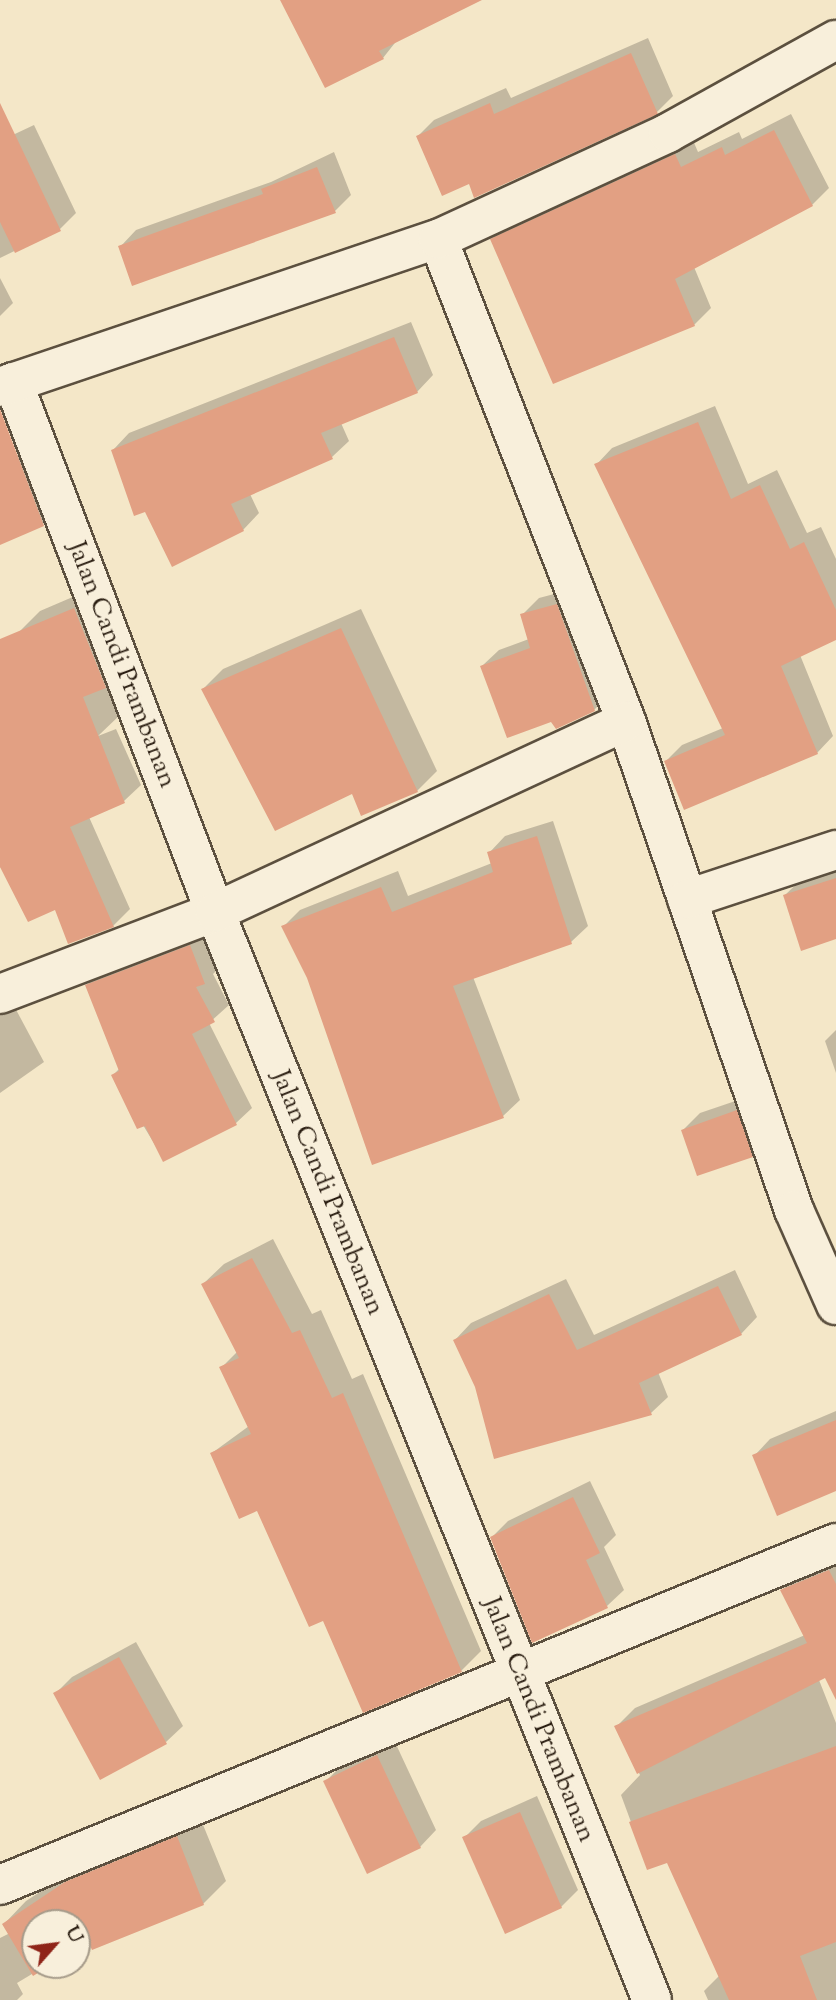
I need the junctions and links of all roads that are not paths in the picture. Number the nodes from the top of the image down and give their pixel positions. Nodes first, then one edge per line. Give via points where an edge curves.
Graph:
1 (836, 40) edge
2 (438, 239) junction
3 (6, 384) edge
4 (626, 721) junction
5 (836, 850) edge
6 (687, 899) junction
7 (215, 912) junction
8 (0, 994) edge
9 (836, 1305) edge
10 (836, 1543) edge
11 (517, 1670) junction
12 (0, 1885) edge
13 (652, 2000) edge

1 - 2 street via 668,133
2 - 3 street
2 - 4 street
3 - 7 street, Jalan Candi Prambanan
4 - 6 street
4 - 7 street
5 - 6 street
6 - 9 street via 794,1210
7 - 8 street
7 - 11 street, Jalan Candi Prambanan
10 - 11 street
11 - 12 street
11 - 13 street, Jalan Candi Prambanan

